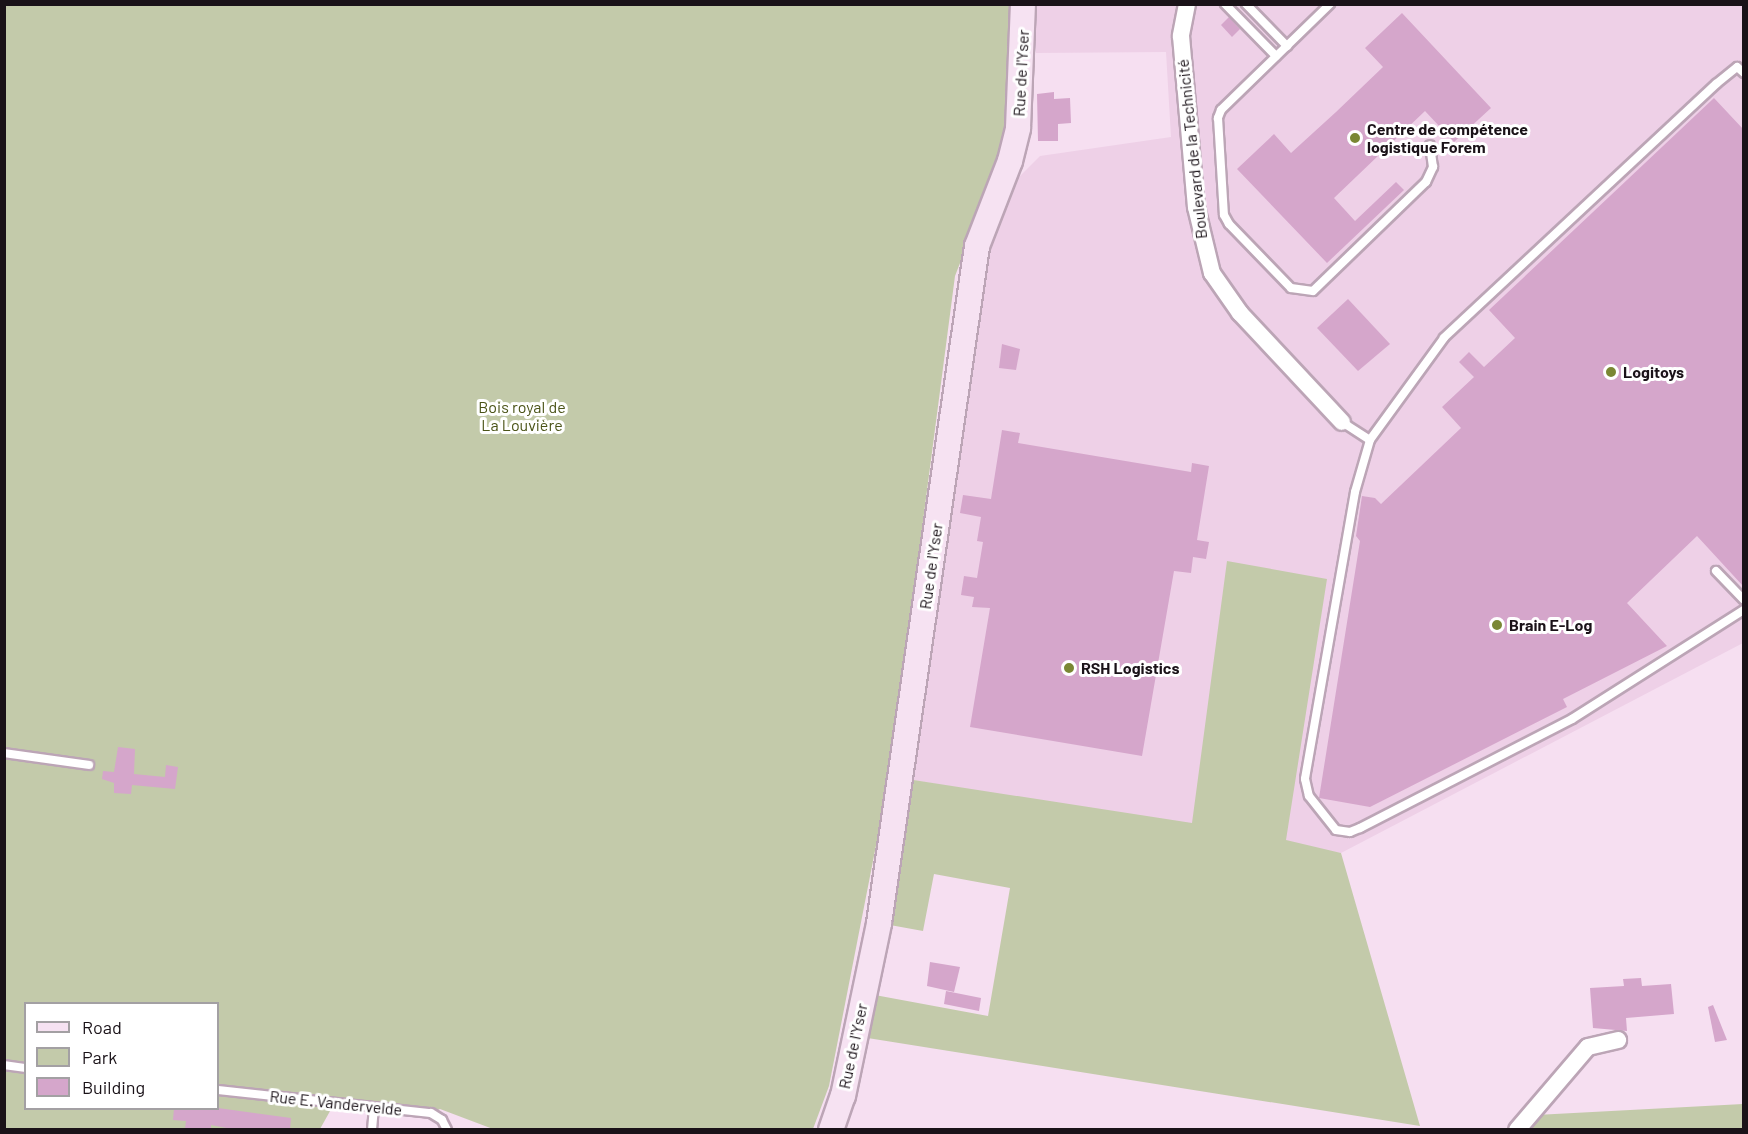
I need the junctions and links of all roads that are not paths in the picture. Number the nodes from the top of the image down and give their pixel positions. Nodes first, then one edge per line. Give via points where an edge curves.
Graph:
1 (1023, 4) edge
2 (1187, 4) edge
3 (1226, 4) edge
4 (1246, 4) edge
5 (1330, 4) edge
6 (1287, 46) junction
7 (1276, 56) junction
8 (1743, 73) edge
9 (1430, 145) dead end
10 (1342, 422) joint
11 (1370, 440) junction
12 (1716, 571) dead end
13 (1743, 600) edge
14 (1743, 610) edge
15 (4, 753) edge
16 (89, 765) dead end
17 (1618, 1040) dead end
18 (4, 1065) edge
19 (24, 1068) edge
20 (219, 1090) edge
21 (374, 1108) junction
22 (372, 1130) edge
23 (447, 1130) edge
24 (831, 1130) edge
25 (1517, 1130) edge

1 - 24 street, Rue de l'Yser via 1018,128 1010,161 977,246 879,923 843,1096
2 - 10 street, Boulevard de la Technicité via 1180,36 1196,207 1208,263 1234,306
3 - 7 lane
4 - 6 lane
5 - 6 lane
6 - 7 lane
7 - 9 lane via 1227,103 1218,118 1224,215 1291,288 1306,292 1320,288 1426,182 1433,167
8 - 11 lane via 1737,67 1716,84 1444,338
10 - 11 lane
11 - 14 lane via 1355,492 1305,779 1309,796 1336,830 1350,832 1360,828 1572,719
12 - 13 lane
15 - 16 lane
17 - 25 street via 1588,1047
18 - 19 lane
20 - 21 lane, Rue E. Vandervelde
21 - 22 lane
21 - 23 lane, Rue E. Vandervelde via 431,1113 442,1120

